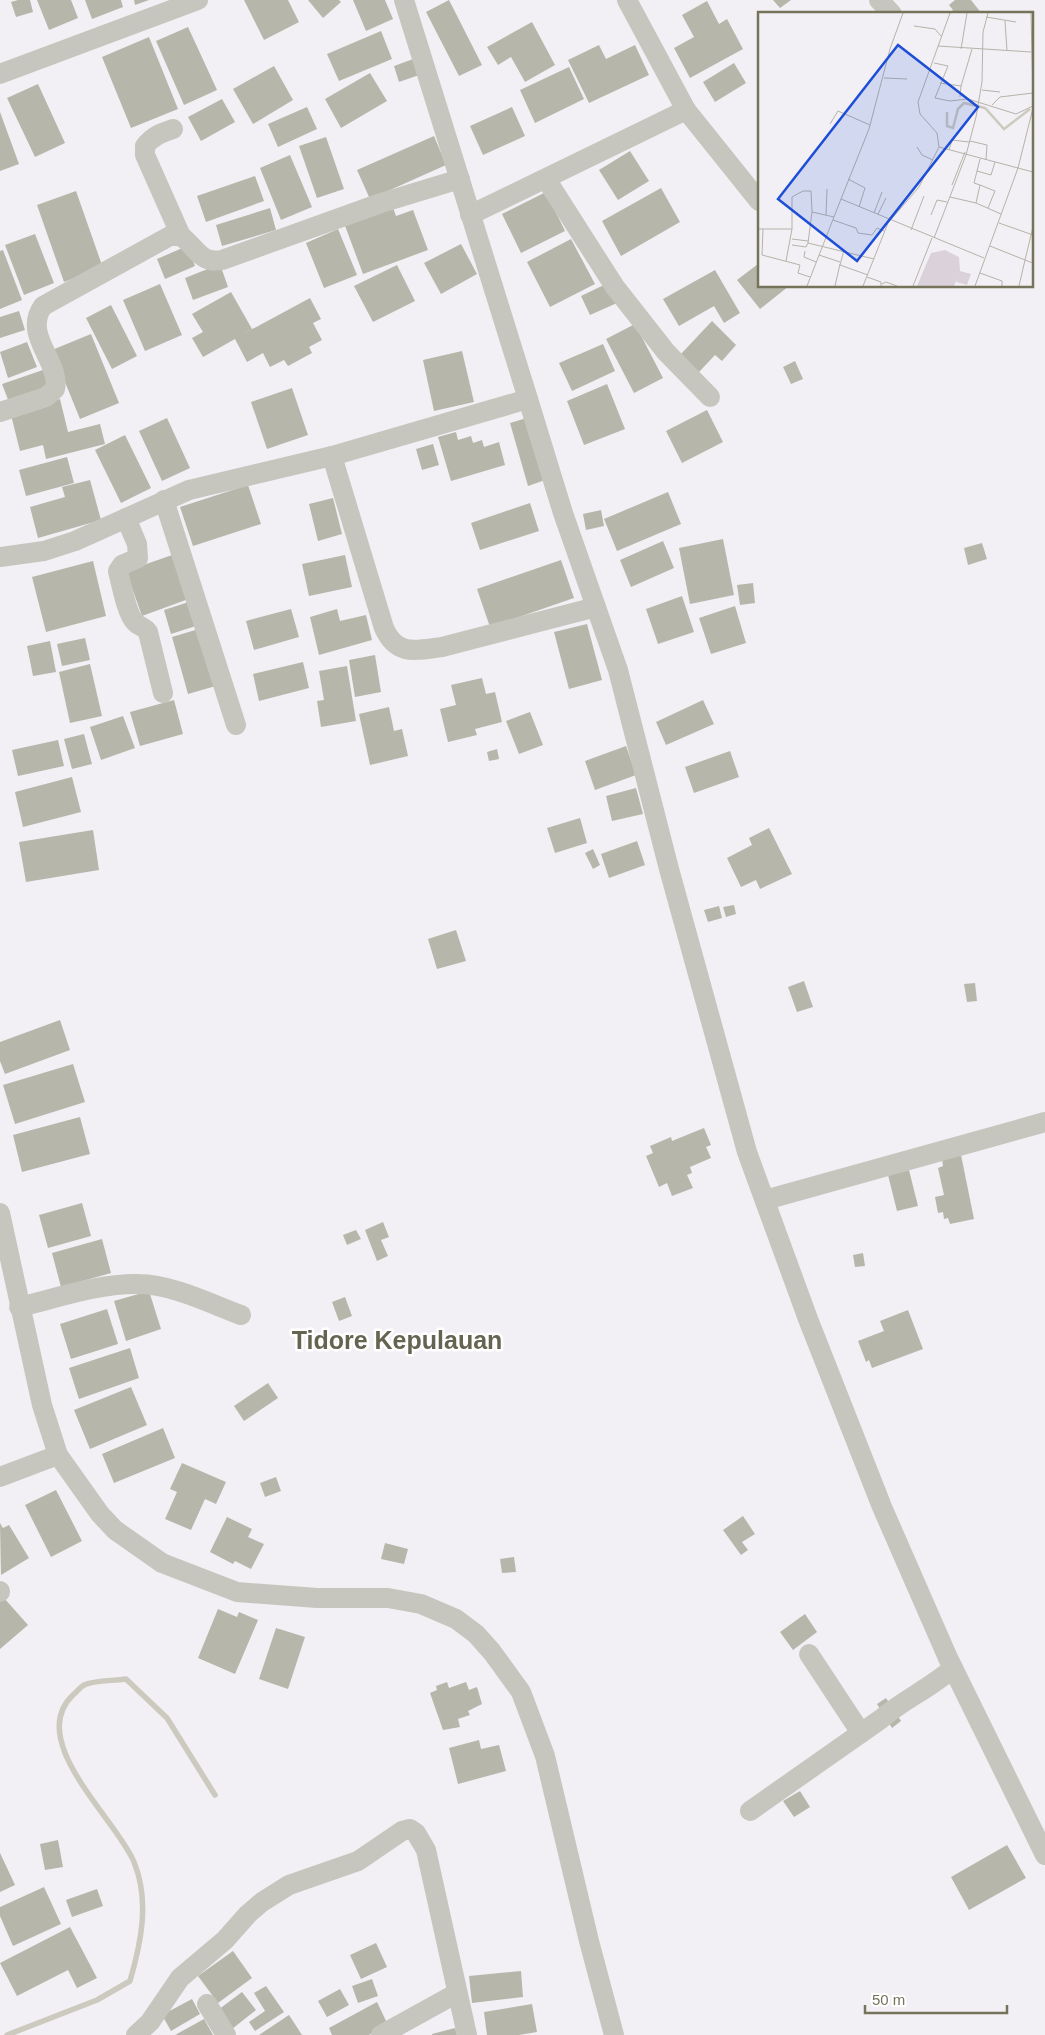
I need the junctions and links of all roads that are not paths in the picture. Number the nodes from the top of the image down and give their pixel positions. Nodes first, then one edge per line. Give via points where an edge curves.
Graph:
1 (198, 0) edge
2 (404, 0) edge
3 (627, 0) edge
4 (879, 0) edge
5 (176, 4) edge
6 (890, 12) edge
7 (0, 74) edge
8 (686, 110) junction
9 (173, 129) dead end
10 (460, 179) junction
11 (546, 179) junction
12 (758, 201) edge
13 (470, 214) junction
14 (181, 236) junction
15 (710, 397) dead end
16 (528, 399) junction
17 (0, 412) edge
18 (332, 456) junction
19 (164, 500) junction
20 (126, 518) junction
21 (0, 556) edge
22 (596, 607) junction
23 (163, 693) dead end
24 (236, 725) dead end
25 (1045, 1122) edge
26 (765, 1200) junction
27 (0, 1213) edge
28 (20, 1307) junction
29 (241, 1315) dead end
30 (58, 1455) junction
31 (0, 1477) edge
32 (809, 1654) dead end
33 (953, 1668) junction
34 (861, 1733) junction
35 (750, 1811) dead end
36 (1045, 1855) edge
37 (457, 1993) junction
38 (207, 2004) dead end
39 (136, 2035) edge
40 (226, 2035) edge
41 (381, 2035) edge
42 (467, 2035) edge
43 (614, 2035) edge

1 - 5 street
2 - 10 street
3 - 8 street
4 - 6 street
5 - 7 street
8 - 11 street
8 - 12 street
9 - 14 street via 150,140 145,146 145,155
10 - 13 street
10 - 14 street via 381,203 214,262 202,258
11 - 13 street
11 - 15 street via 615,287 666,352
13 - 16 street
14 - 17 street via 170,236 43,306 38,314 37,331 55,378 55,389 46,397
16 - 18 street
16 - 22 street
18 - 19 street via 189,490
18 - 22 street via 384,628 389,639 403,649 418,651 442,647
19 - 20 street
19 - 24 street
20 - 21 street via 44,551
20 - 23 street via 139,551 138,558 122,565 118,571 131,616 148,632
22 - 26 street via 618,670 745,1143
25 - 26 street
26 - 33 street via 882,1507
27 - 28 street
28 - 29 street via 107,1286 141,1284 169,1289
28 - 30 street via 42,1405
30 - 31 street
30 - 43 street via 115,1530 162,1563 237,1592 317,1598 388,1598 421,1604 456,1619 476,1634 521,1692 545,1756 588,1941
32 - 34 street
33 - 34 street via 941,1680 899,1704
33 - 36 street
34 - 35 street
37 - 39 street via 426,1850 410,1829 353,1864 289,1885 262,1902 180,1978 150,2022
37 - 41 street
37 - 42 street
38 - 40 street

